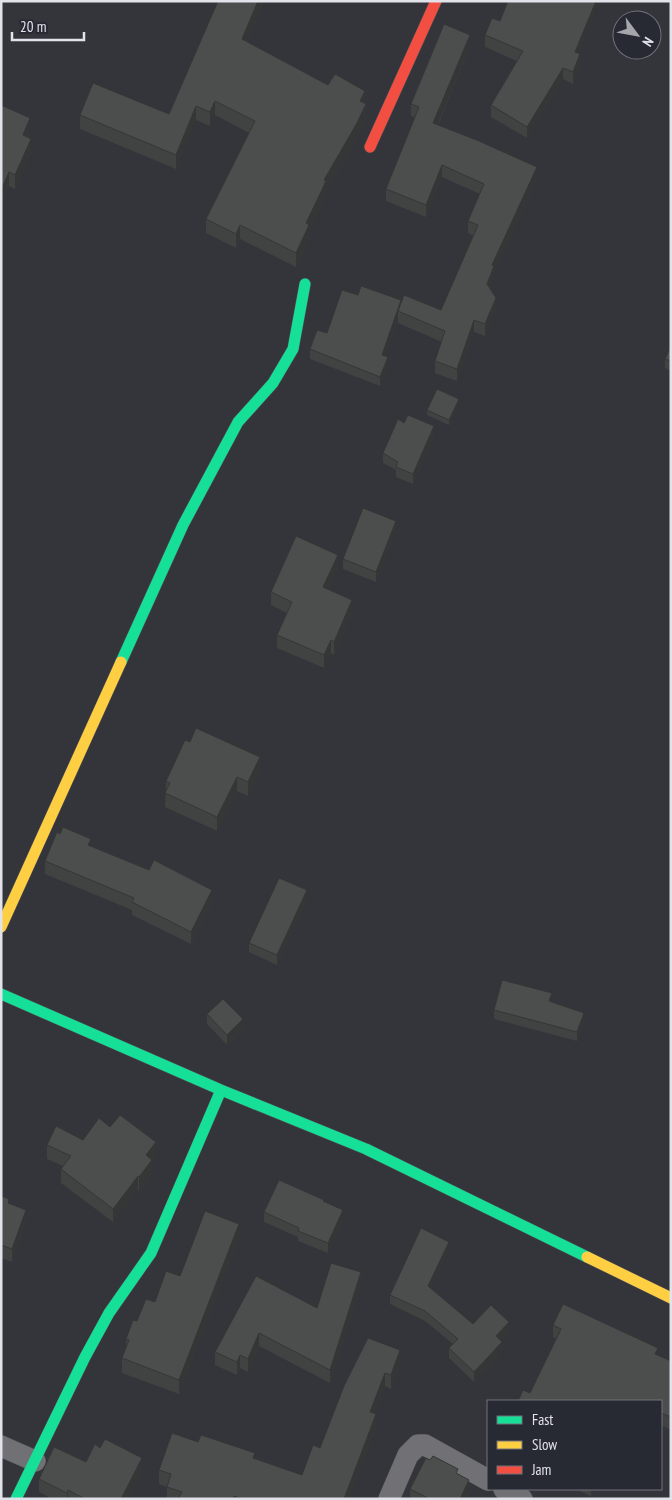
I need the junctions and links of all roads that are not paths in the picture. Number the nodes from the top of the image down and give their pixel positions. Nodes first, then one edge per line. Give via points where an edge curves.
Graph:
1 (436, 1) edge
2 (370, 147) dead end
3 (305, 284) dead end
4 (1, 927) edge
5 (1, 994) edge
6 (221, 1090) junction
7 (671, 1298) edge
8 (1, 1446) edge
9 (35, 1461) junction
10 (487, 1479) edge
11 (506, 1490) edge
12 (16, 1499) edge
13 (389, 1499) edge
14 (522, 1499) edge

1 - 2 street
3 - 4 street via 294,348 273,384 238,422 184,525
5 - 6 street
6 - 7 street via 366,1149
6 - 9 street via 150,1253 105,1322
8 - 9 street
9 - 12 street
10 - 13 street via 426,1445 418,1445 408,1455
11 - 14 street

